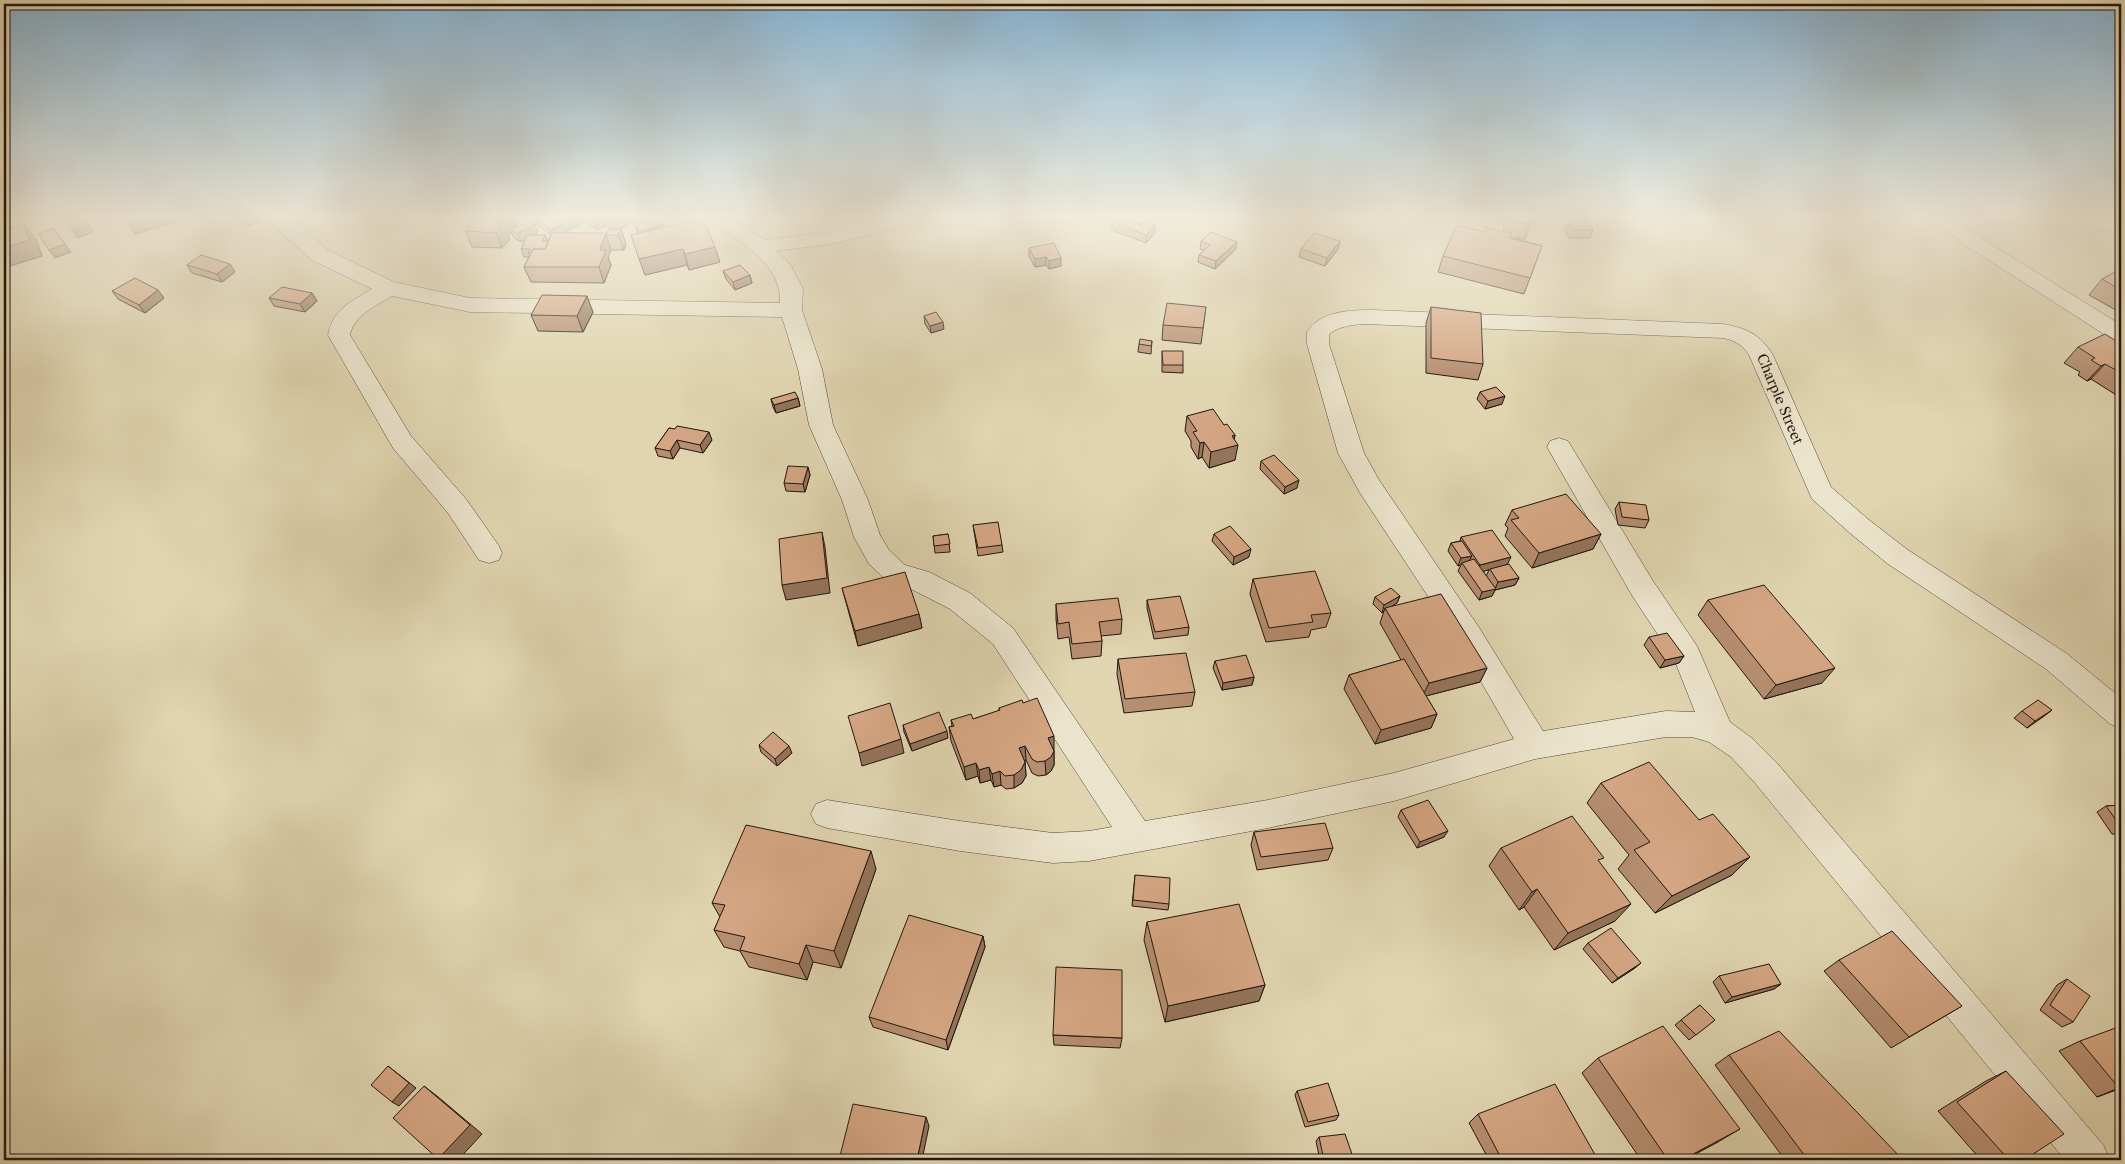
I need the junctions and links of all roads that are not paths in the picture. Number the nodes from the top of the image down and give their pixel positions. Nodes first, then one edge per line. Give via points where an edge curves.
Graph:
1 (356, 272) edge
2 (784, 272) edge
3 (2022, 272) edge
4 (388, 288) junction
5 (791, 310) junction
6 (2121, 335) edge
7 (1559, 447) dead end
8 (489, 553) dead end
9 (2121, 715) edge
10 (1718, 731) junction
11 (1535, 746) junction
12 (827, 814) dead end
13 (1137, 837) junction
14 (2090, 1160) edge

1 - 4 street
2 - 5 street via 792,289
3 - 6 street
4 - 5 street via 470,305
4 - 8 street via 354,310 341,323 339,335 402,442 457,506
5 - 13 street via 810,369 821,425 855,500 867,537 879,557 895,572 960,601 1003,636
7 - 10 street via 1643,589 1687,654
9 - 11 street, Charple Street via 2056,660 1898,557 1821,492 1762,356 1748,338 1723,331 1372,317 1346,318 1326,324 1318,332 1318,344 1351,453 1368,486 1470,637
10 - 11 street via 1692,724 1666,724
10 - 14 street via 1742,748 1766,773
11 - 13 street via 1394,787
12 - 13 street via 1053,848 1089,846

